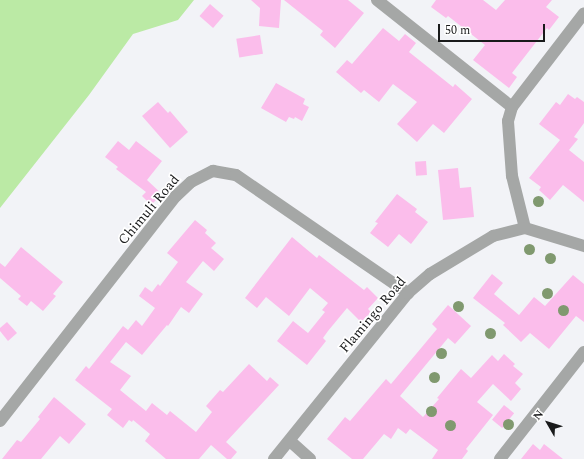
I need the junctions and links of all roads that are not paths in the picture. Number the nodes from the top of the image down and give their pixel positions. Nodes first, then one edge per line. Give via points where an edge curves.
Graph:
1 (377, 0) edge
2 (584, 13) edge
3 (512, 107) junction
4 (525, 228) junction
5 (584, 246) edge
6 (408, 294) junction
7 (584, 352) edge
8 (0, 421) edge
9 (290, 441) junction
10 (274, 459) edge
11 (310, 459) edge
12 (500, 459) edge

1 - 3 street
2 - 3 street
3 - 4 street via 508,121 512,176
4 - 5 street
4 - 6 street, Flamingo Road via 493,236 430,274
6 - 8 street, Chimuli Road via 236,175 213,170 191,182 176,196
6 - 9 street, Flamingo Road
7 - 12 street
9 - 10 street, Flamingo Road
9 - 11 street

